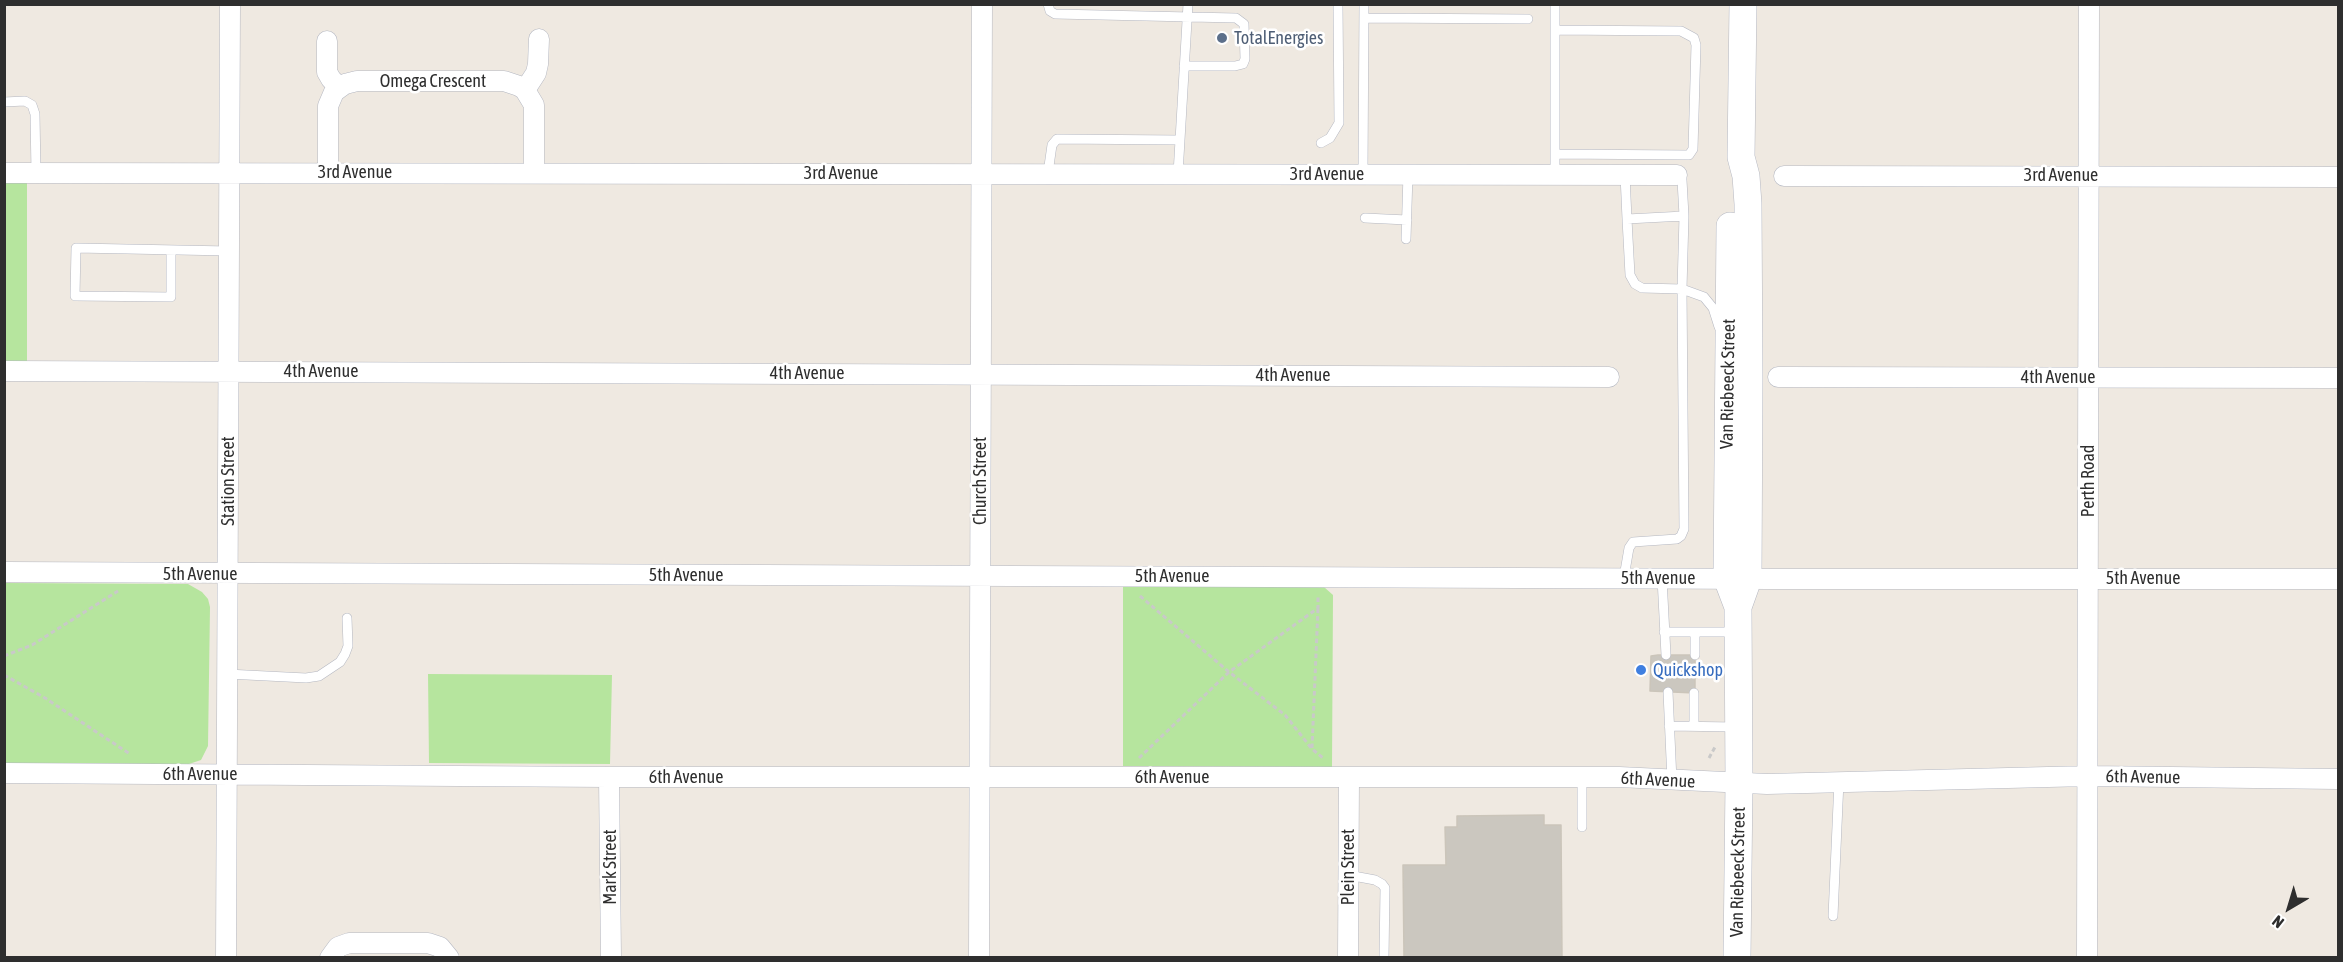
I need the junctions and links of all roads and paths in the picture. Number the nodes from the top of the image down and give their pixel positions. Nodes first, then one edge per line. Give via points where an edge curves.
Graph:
1 (230, 4) edge
2 (982, 4) edge
3 (1048, 4) edge
4 (1188, 4) edge
5 (1338, 4) edge
6 (1364, 4) edge
7 (1555, 4) edge
8 (1743, 4) edge
9 (2089, 4) edge
10 (1187, 18) junction
11 (1364, 18) junction
12 (1528, 19) dead end
13 (1555, 30) junction
14 (539, 39) dead end
15 (327, 41) dead end
16 (1184, 66) junction
17 (339, 87) junction
18 (525, 90) junction
19 (4, 102) edge
20 (1180, 140) junction
21 (1321, 143) dead end
22 (1555, 154) junction
23 (1742, 161) junction
24 (229, 172) junction
25 (328, 172) junction
26 (534, 172) junction
27 (4, 173) edge
28 (36, 173) junction
29 (982, 173) junction
30 (1048, 173) junction
31 (1178, 174) junction
32 (1363, 174) junction
33 (1408, 174) junction
34 (1555, 175) junction
35 (1625, 175) junction
36 (1677, 175) joint
37 (2089, 175) junction
38 (1784, 176) dead end
39 (2338, 177) edge
40 (1684, 216) junction
41 (1365, 218) dead end
42 (1627, 219) junction
43 (1407, 220) junction
44 (1406, 239) dead end
45 (171, 250) junction
46 (229, 251) junction
47 (1682, 289) junction
48 (1728, 364) junction
49 (4, 371) edge
50 (228, 371) junction
51 (981, 374) junction
52 (1609, 377) dead end
53 (1778, 377) dead end
54 (2088, 377) junction
55 (2338, 378) edge
56 (4, 572) edge
57 (130, 573) junction
58 (228, 574) junction
59 (980, 575) junction
60 (1130, 576) junction
61 (1319, 577) junction
62 (1624, 578) junction
63 (1662, 578) junction
64 (2088, 578) junction
65 (1737, 579) junction
66 (2338, 579) edge
67 (1318, 608) junction
68 (347, 618) dead end
69 (1738, 620) junction
70 (1664, 632) junction
71 (1695, 633) junction
72 (1666, 655) dead end
73 (1695, 655) dead end
74 (4, 656) edge
75 (1229, 672) junction
76 (4, 675) edge
77 (227, 675) junction
78 (1668, 692) dead end
79 (1694, 693) dead end
80 (1669, 726) junction
81 (1694, 726) junction
82 (1737, 727) junction
83 (1312, 749) junction
84 (4, 773) edge
85 (145, 773) junction
86 (227, 774) junction
87 (2088, 776) junction
88 (609, 777) junction
89 (981, 777) junction
90 (1119, 777) junction
91 (1349, 777) junction
92 (1582, 778) junction
93 (2338, 779) edge
94 (1672, 781) junction
95 (1839, 781) junction
96 (1739, 783) junction
97 (1582, 827) dead end
98 (1348, 875) junction
99 (1833, 916) dead end
100 (226, 957) edge
101 (330, 957) edge
102 (449, 957) edge
103 (611, 957) edge
104 (979, 957) edge
105 (1348, 957) edge
106 (1384, 957) edge
107 (1737, 957) edge
108 (2087, 957) edge

1 - 24 street, Station Street
2 - 29 street, Church Street
3 - 10 lane via 1054,14
4 - 10 lane
5 - 21 lane via 1339,123 1330,138
6 - 11 lane
7 - 13 lane
8 - 23 main road, Van Riebeeck Street
9 - 37 street, Perth Road
10 - 16 lane
10 - 16 lane via 1241,21 1245,28 1245,59 1240,66
11 - 12 lane
11 - 32 lane
13 - 22 lane
13 - 22 lane via 1681,31 1694,38 1696,45 1693,149 1689,155
14 - 18 street via 536,73
15 - 17 street via 327,72
16 - 20 lane
17 - 18 street, Omega Crescent via 357,81 504,81
17 - 25 street via 328,106
18 - 26 street via 534,105
19 - 28 lane via 25,101 32,105
20 - 30 lane via 1057,139 1052,145
20 - 31 lane
22 - 34 lane
23 - 48 main road, Van Riebeeck Street via 1730,203
23 - 65 main road, Van Riebeeck Street via 1748,204
24 - 25 street, 3rd Avenue
24 - 28 street, 3rd Avenue
24 - 46 street, Station Street
25 - 26 street, 3rd Avenue
26 - 29 street, 3rd Avenue
27 - 28 street, 3rd Avenue
29 - 30 street, 3rd Avenue
29 - 51 street, Church Street
30 - 31 street, 3rd Avenue
31 - 32 street, 3rd Avenue
32 - 33 street, 3rd Avenue
33 - 34 street, 3rd Avenue
33 - 43 lane
34 - 35 street, 3rd Avenue
35 - 36 street, 3rd Avenue
35 - 42 lane
36 - 40 lane via 1682,180
37 - 38 street, 3rd Avenue
37 - 39 street, 3rd Avenue
37 - 54 street, Perth Road
40 - 42 lane
40 - 47 lane
41 - 43 lane
42 - 47 lane via 1630,275 1635,284 1642,288
43 - 44 lane
45 - 45 lane via 171,297 75,296 75,248
45 - 46 lane
46 - 50 street, Station Street
47 - 48 lane via 1704,297 1713,308
47 - 62 lane via 1684,529 1677,539 1633,542
48 - 65 main road, Van Riebeeck Street
49 - 50 street, 4th Avenue
50 - 51 street, 4th Avenue
50 - 58 street, Station Street
51 - 52 street, 4th Avenue
51 - 59 street, Church Street
53 - 54 street, 4th Avenue
54 - 55 street, 4th Avenue
54 - 64 street, Perth Road
56 - 57 street, 5th Avenue
57 - 58 street, 5th Avenue
57 - 74 path via 127,586 32,645
58 - 59 street, 5th Avenue
58 - 77 street, Station Street
59 - 60 street, 5th Avenue
59 - 89 street, Church Street
60 - 61 street, 5th Avenue
60 - 75 path via 1132,588
61 - 62 street, 5th Avenue
61 - 67 path
62 - 63 street, 5th Avenue
63 - 65 street, 5th Avenue
63 - 70 lane
64 - 65 street, 5th Avenue
64 - 66 street, 5th Avenue
64 - 87 street, Perth Road
65 - 69 main road, Van Riebeeck Street
67 - 75 path
67 - 83 path
68 - 77 lane via 345,654 320,676
69 - 71 lane
69 - 82 main road, Van Riebeeck Street
70 - 71 lane
70 - 72 lane
71 - 73 lane
75 - 83 path via 1285,715
75 - 90 path
76 - 85 path via 141,761
77 - 86 street, Station Street
78 - 80 lane
79 - 81 lane
80 - 81 lane
80 - 94 lane
81 - 82 lane
82 - 96 main road, Van Riebeeck Street
83 - 91 path
84 - 85 street, 6th Avenue
85 - 86 street, 6th Avenue
86 - 88 street, 6th Avenue
86 - 100 street, Station Street
87 - 93 street, 6th Avenue
87 - 95 street, 6th Avenue
87 - 108 street, Perth Road
88 - 89 street, 6th Avenue
88 - 103 street, Mark Street
89 - 90 street, 6th Avenue
89 - 104 street, Church Street
90 - 91 street, 6th Avenue
91 - 92 street, 6th Avenue
91 - 98 street, Plein Street
92 - 94 street, 6th Avenue
92 - 97 lane
94 - 96 street, 6th Avenue
95 - 96 street, 6th Avenue
95 - 99 lane
96 - 107 main road, Van Riebeeck Street
98 - 105 street, Plein Street
98 - 106 lane via 1375,880 1385,888
101 - 102 street via 338,947 349,943 428,943 440,946

